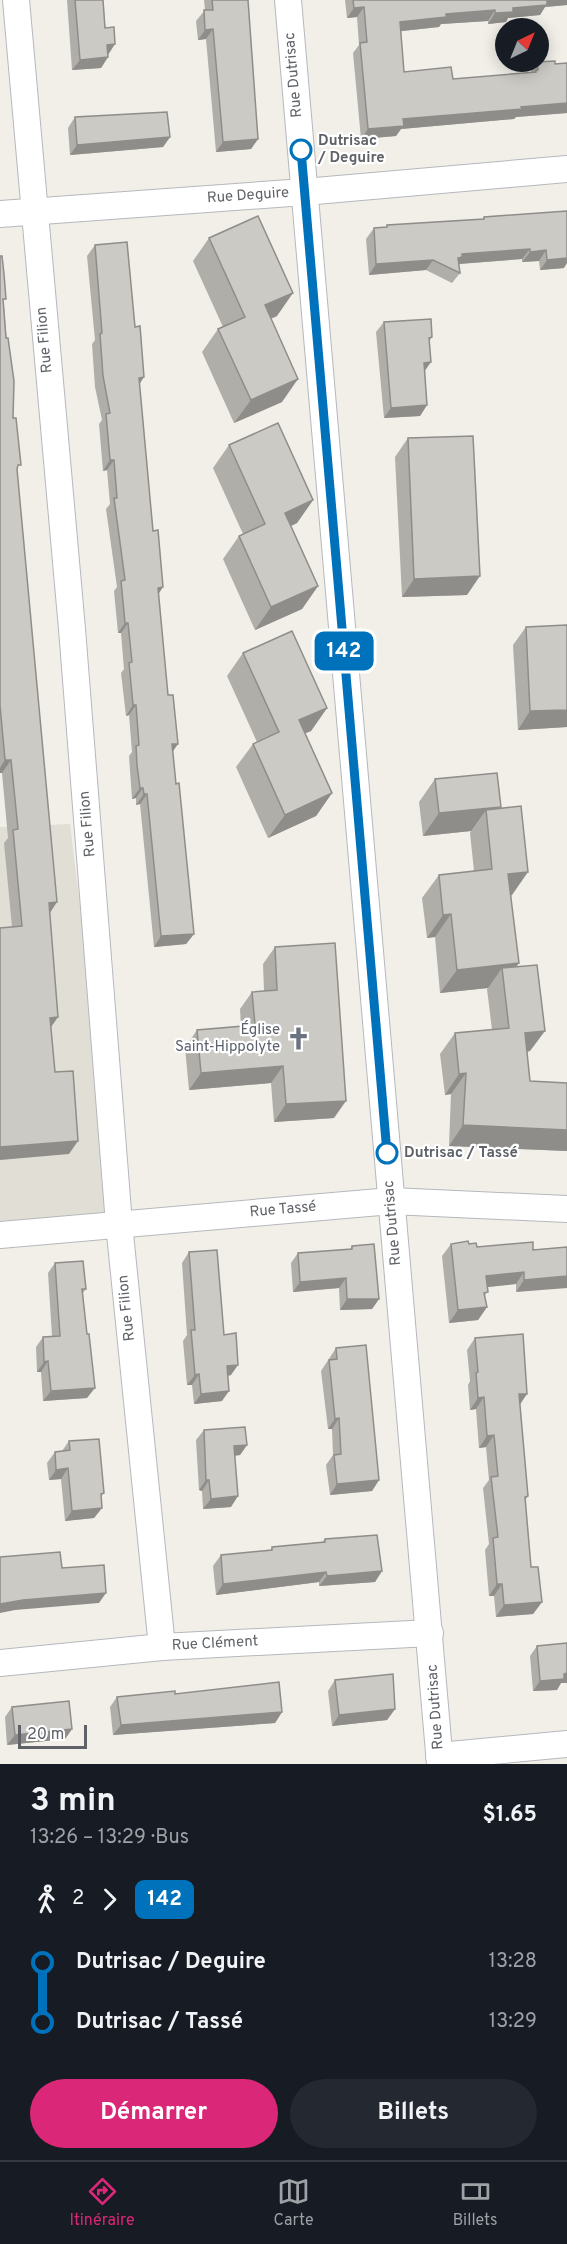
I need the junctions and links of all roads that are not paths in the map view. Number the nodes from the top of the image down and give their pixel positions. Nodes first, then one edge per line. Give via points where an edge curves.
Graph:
1 (16, 0) edge
2 (288, 0) edge
3 (567, 170) edge
4 (304, 192) junction
5 (34, 211) junction
6 (0, 213) edge
7 (391, 1201) junction
8 (567, 1209) edge
9 (119, 1224) junction
10 (0, 1235) edge
11 (430, 1633) junction
12 (162, 1647) junction
13 (0, 1663) edge
14 (567, 1744) edge
15 (440, 1760) edge

1 - 5 street, Rue Filion
2 - 4 street, Rue Dutrisac
3 - 4 street, Rue Deguire
4 - 5 street, Rue Deguire
4 - 7 street, Rue Dutrisac
5 - 6 street, Rue Deguire
5 - 9 street, Rue Filion
7 - 8 street, Rue Tassé
7 - 9 street, Rue Tassé
7 - 11 street, Rue Dutrisac
9 - 10 street, Rue Tassé
9 - 12 street, Rue Filion
11 - 12 street, Rue Clément
11 - 15 street, Rue Dutrisac
12 - 13 street, Rue Clément
14 - 15 street

